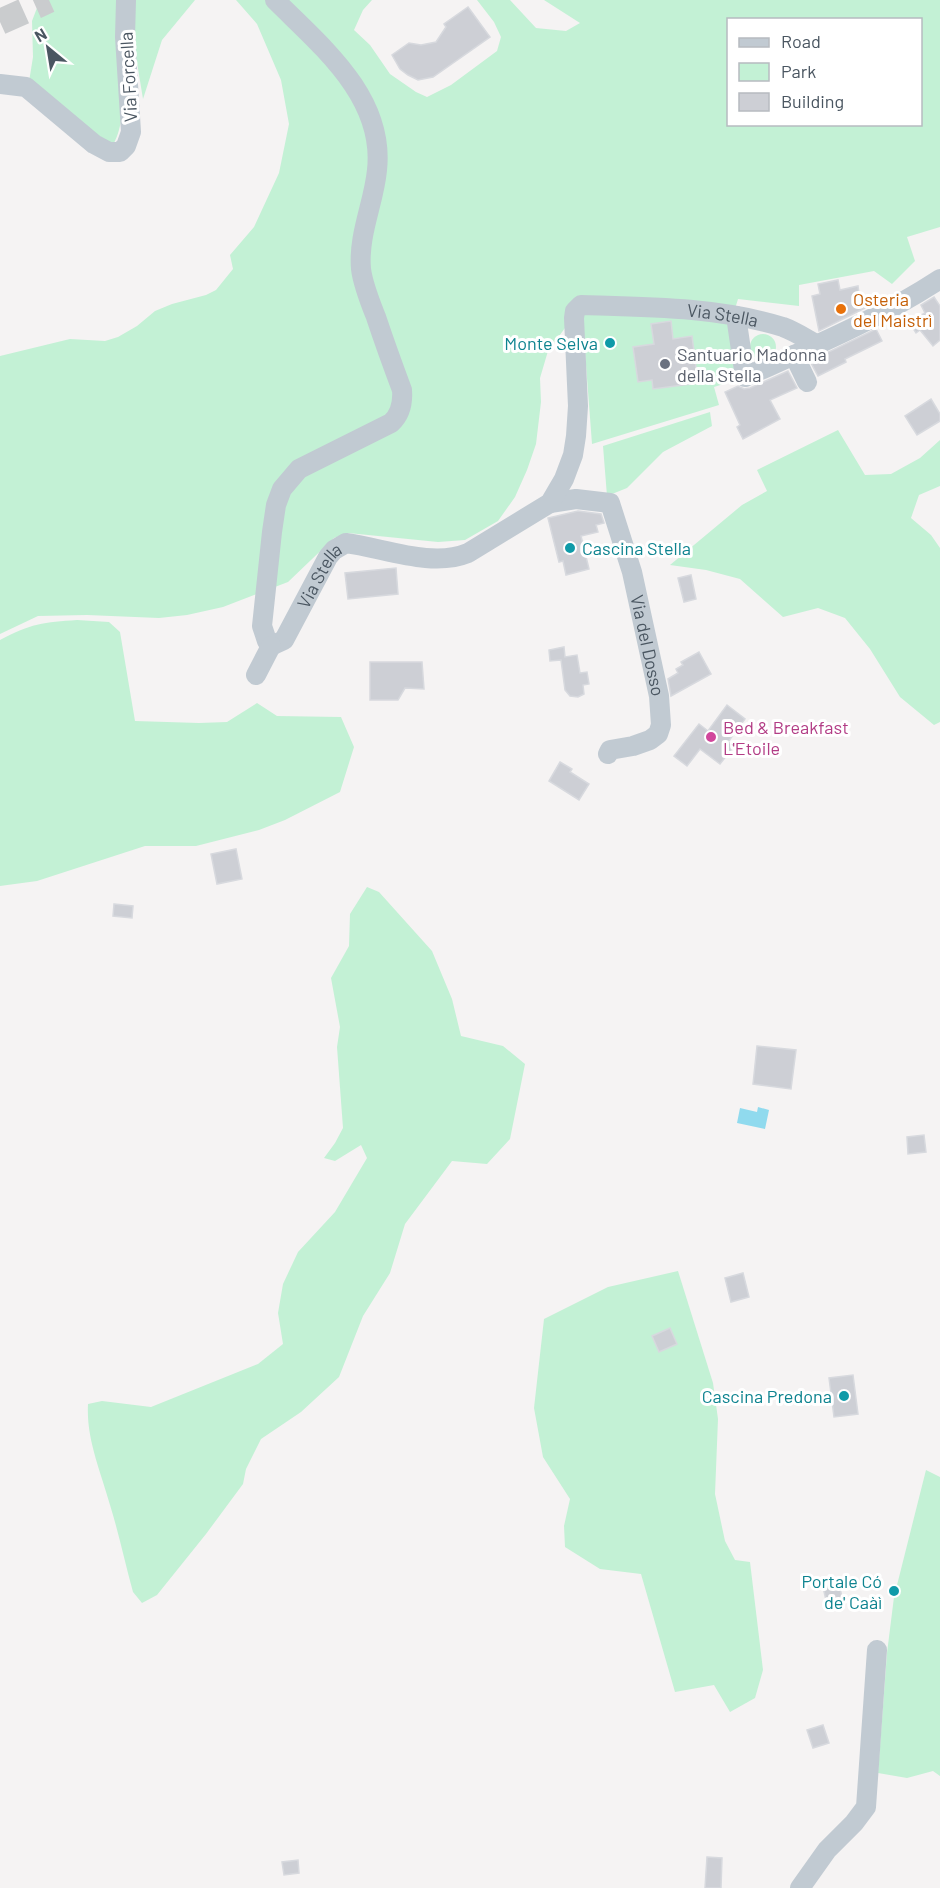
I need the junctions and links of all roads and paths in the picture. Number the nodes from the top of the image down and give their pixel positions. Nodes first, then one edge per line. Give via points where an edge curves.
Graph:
1 (126, 0) edge
2 (275, 0) edge
3 (0, 84) edge
4 (940, 279) edge
5 (736, 316) junction
6 (816, 344) junction
7 (794, 355) junction
8 (807, 382) dead end
9 (550, 503) junction
10 (271, 646) junction
11 (256, 675) dead end
12 (608, 754) dead end
13 (877, 1650) dead end
14 (800, 1888) edge

1 - 3 street, Via Forcella via 131,132 120,152 109,152 94,144 26,87
2 - 10 street via 339,63 355,86 375,129 377,171 362,235 362,271 403,401 391,423 299,469 282,489 272,532 262,626
4 - 6 street via 869,322
5 - 6 street, Via Stella via 785,328
5 - 7 street via 746,377
5 - 9 street, Via Stella via 681,309 581,305 577,308 576,436 567,471
6 - 7 street
7 - 8 street
9 - 10 street, Via Stella via 457,557 402,554 346,543 340,546 318,573 284,640
9 - 12 street, Via del Dosso via 576,500 607,501 612,505 634,583 659,696 661,724 658,734 650,740 610,750
10 - 11 street
13 - 14 street via 866,1807 827,1850

